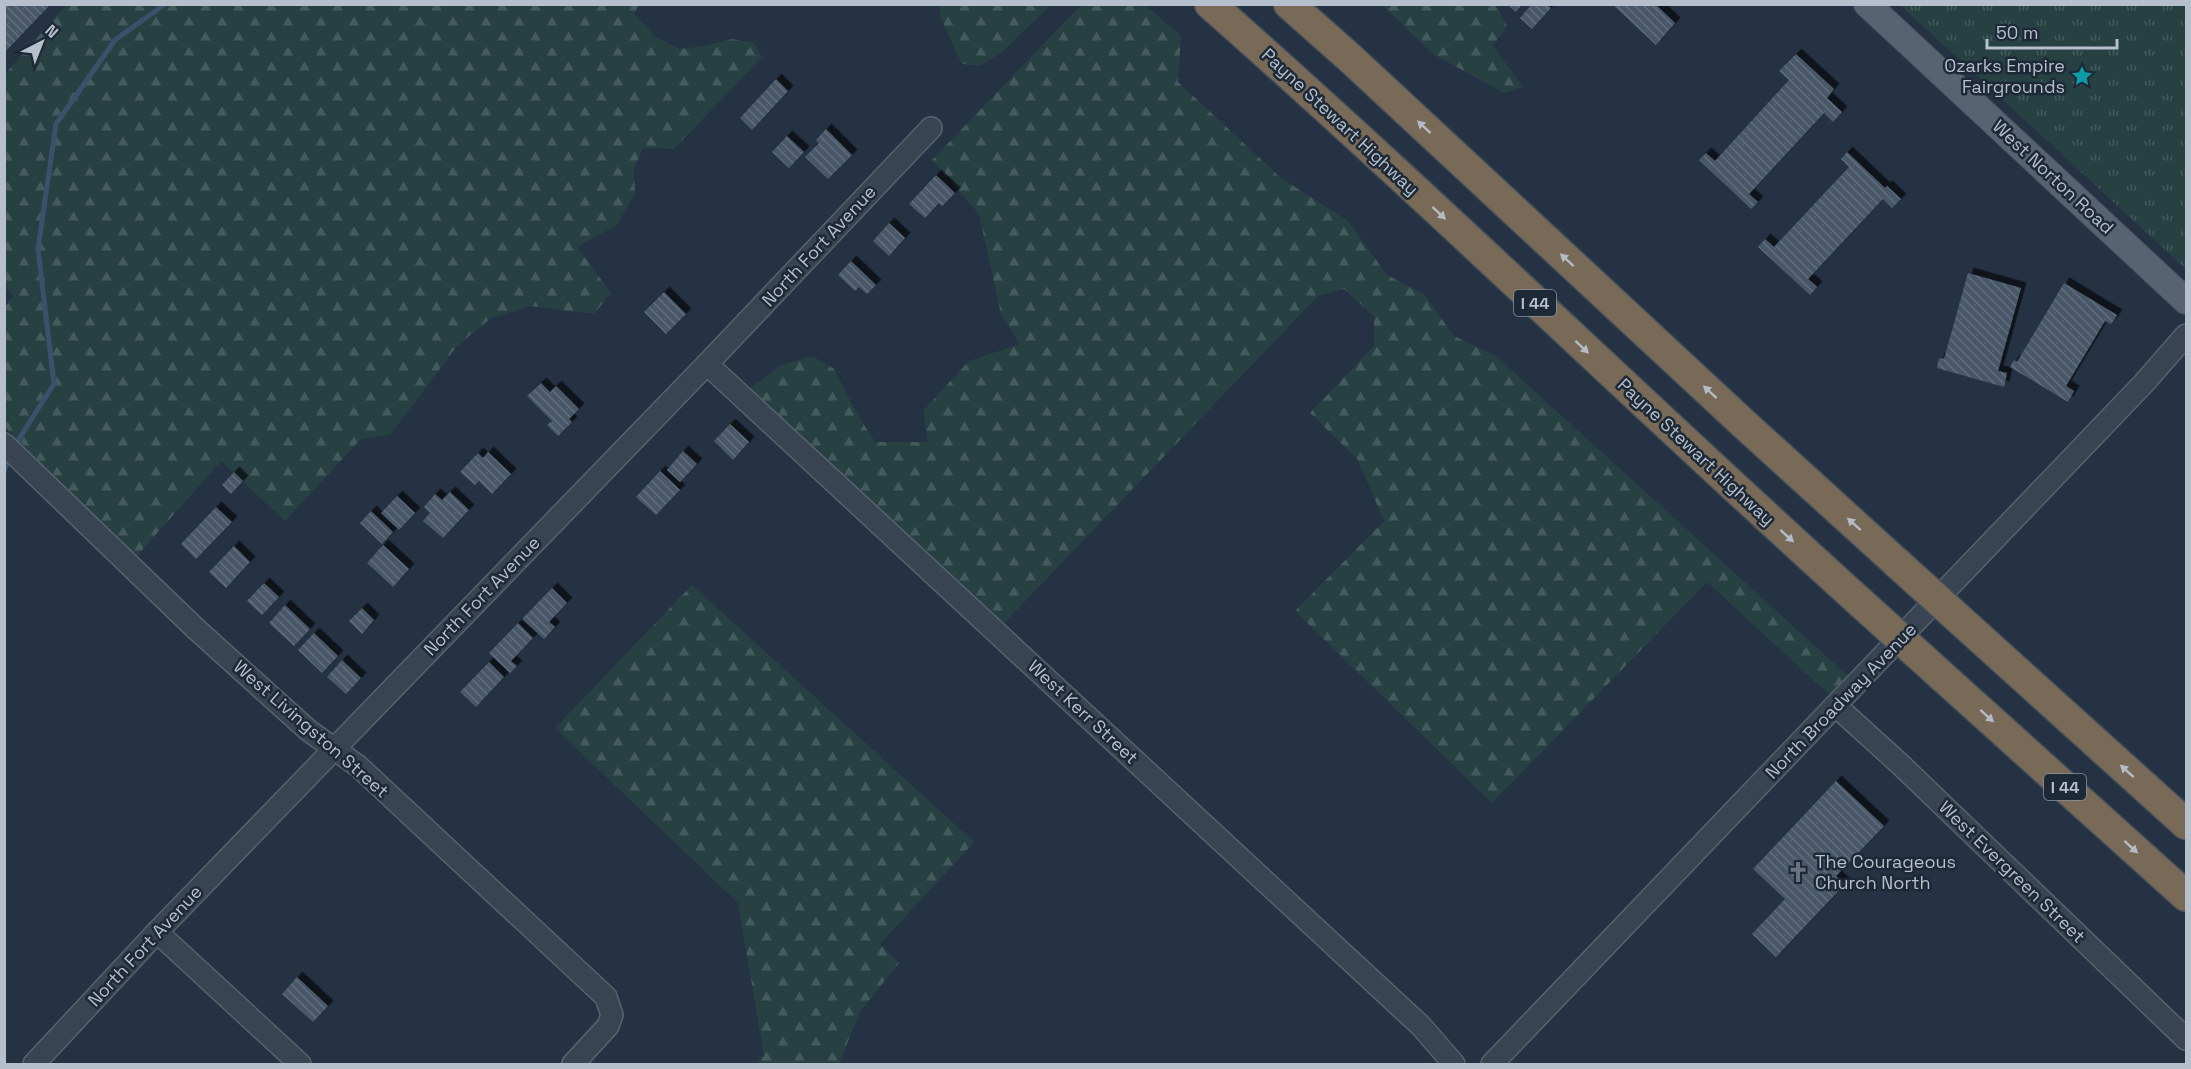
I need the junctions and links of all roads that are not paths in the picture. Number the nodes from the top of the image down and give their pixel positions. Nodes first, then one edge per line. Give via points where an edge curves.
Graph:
1 (1210, 4) edge
2 (1289, 4) edge
3 (1867, 4) edge
4 (931, 128) dead end
5 (2187, 301) edge
6 (2187, 336) edge
7 (2187, 360) edge
8 (707, 364) junction
9 (2144, 383) junction
10 (4, 444) edge
11 (1836, 706) junction
12 (335, 748) junction
13 (2187, 824) edge
14 (2187, 896) edge
15 (157, 932) junction
16 (2187, 1039) edge
17 (34, 1065) edge
18 (300, 1065) edge
19 (573, 1065) edge
20 (1454, 1065) edge
21 (1492, 1065) edge

1 -> 14 highway, Payne Stewart Highway / I 44, bridge via 1312,94 1710,466
13 -> 2 highway, bridge via 1726,408
3 - 5 main road, West Norton Road
4 - 8 street, North Fort Avenue
6 - 9 street, North Broadway Avenue
7 - 9 street
8 - 12 street, North Fort Avenue
8 - 20 street, West Kerr Street via 1421,1026
9 - 11 street, North Broadway Avenue
10 - 12 street, West Livingston Street via 196,629 308,730
11 - 16 street, West Evergreen Street
11 - 21 street, North Broadway Avenue
12 - 15 street, North Fort Avenue
12 - 19 street, West Livingston Street via 606,997 612,1015 608,1026
15 - 17 street, North Fort Avenue
15 - 18 street

